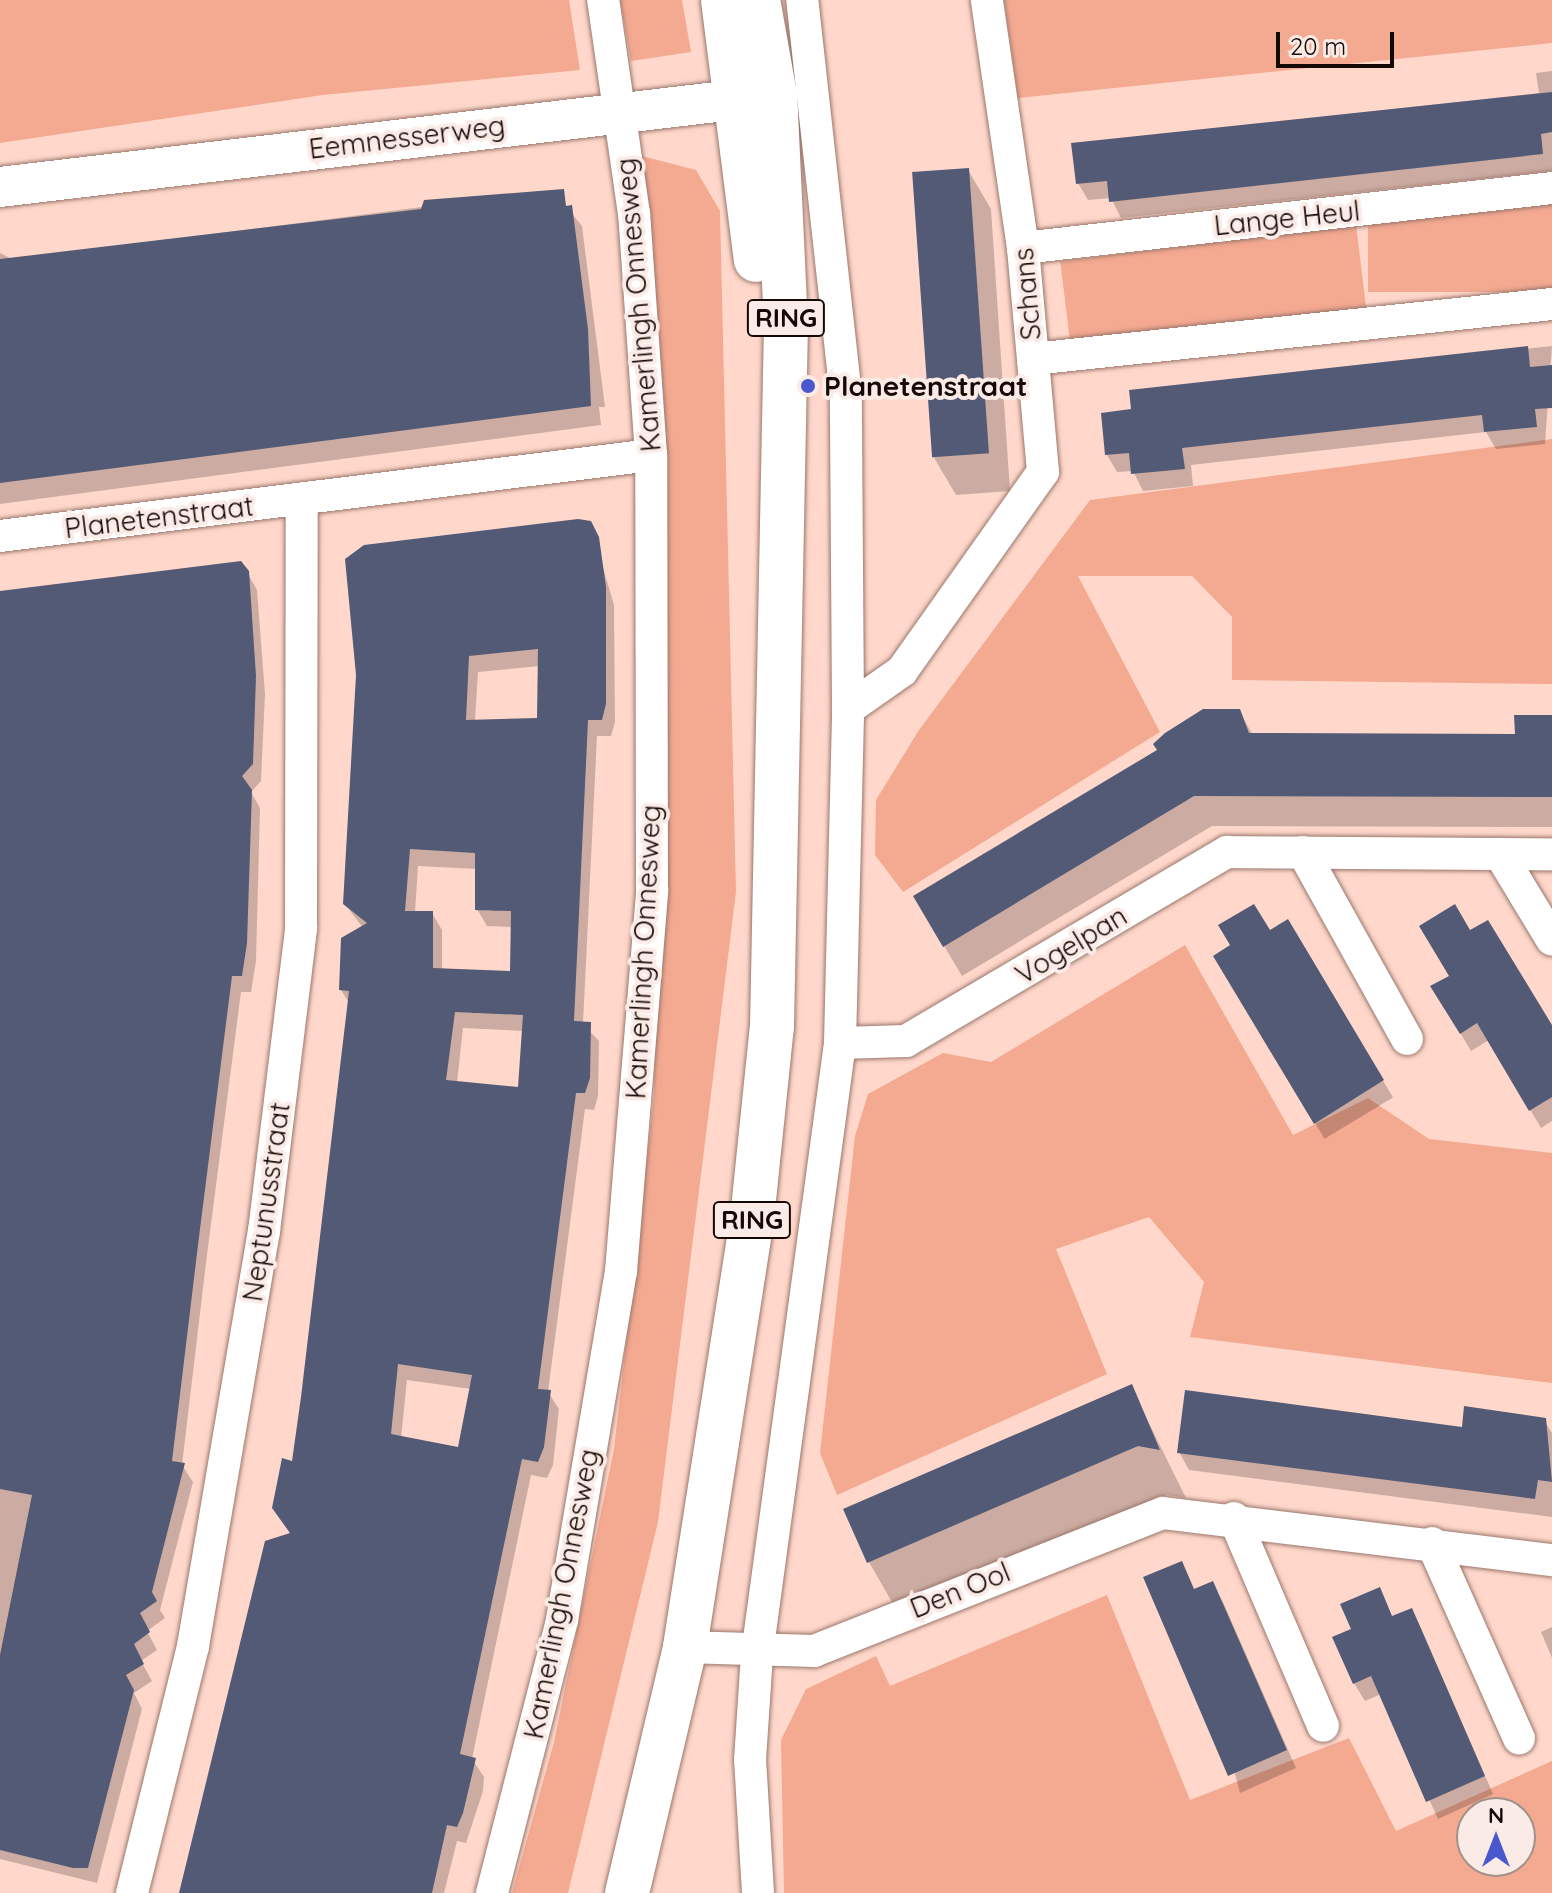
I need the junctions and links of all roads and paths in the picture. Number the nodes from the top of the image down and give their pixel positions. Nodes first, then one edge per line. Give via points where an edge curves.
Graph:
1 (603, 0) edge
2 (723, 0) edge
3 (758, 0) edge
4 (802, 0) edge
5 (987, 0) edge
6 (776, 95) junction
7 (619, 111) junction
8 (0, 187) edge
9 (1552, 188) edge
10 (1023, 248) junction
11 (1552, 304) edge
12 (1033, 359) junction
13 (651, 455) junction
14 (302, 501) junction
15 (0, 536) edge
16 (848, 709) junction
17 (1303, 852) junction
18 (1500, 854) junction
19 (1552, 854) edge
20 (1552, 940) edge
21 (1407, 1039) dead end
22 (840, 1043) junction
23 (1234, 1518) junction
24 (1432, 1543) junction
25 (1552, 1560) edge
26 (685, 1647) junction
27 (757, 1654) junction
28 (1323, 1726) dead end
29 (1519, 1738) dead end
30 (627, 1891) edge
31 (132, 1893) edge
32 (492, 1893) edge
33 (758, 1893) edge

1 - 7 street, Kamerlingh Onnesweg
2 - 6 main road, RING
3 - 6 main road, RING
4 - 6 street
5 - 10 street, Schans
6 - 7 street, Eemnesserweg
6 - 16 street via 846,396
6 - 26 main road, RING via 783,541 772,1027 752,1219
7 - 8 street, Eemnesserweg
7 - 13 street, Kamerlingh Onnesweg
9 - 10 street, Lange Heul
10 - 12 street, Schans
11 - 12 street
12 - 16 street, Schans via 1043,472 902,671
13 - 14 street, Planetenstraat
13 - 32 street, Kamerlingh Onnesweg via 652,890 621,1271 562,1620
14 - 15 street, Planetenstraat
14 - 31 street, Neptunusstraat via 301,928 285,1064 264,1231 193,1646
16 - 22 street
17 - 18 street, Vogelpan
17 - 21 street
17 - 22 street, Vogelpan via 1227,852 906,1041
18 - 19 street, Vogelpan
18 - 20 street
22 - 27 street
23 - 24 street, Den Ool
23 - 27 street, Den Ool via 1163,1513 814,1651
23 - 28 street
24 - 25 street, Den Ool
24 - 29 street
26 - 27 street, Den Ool
26 - 30 main road, RING
27 - 33 street via 750,1760

